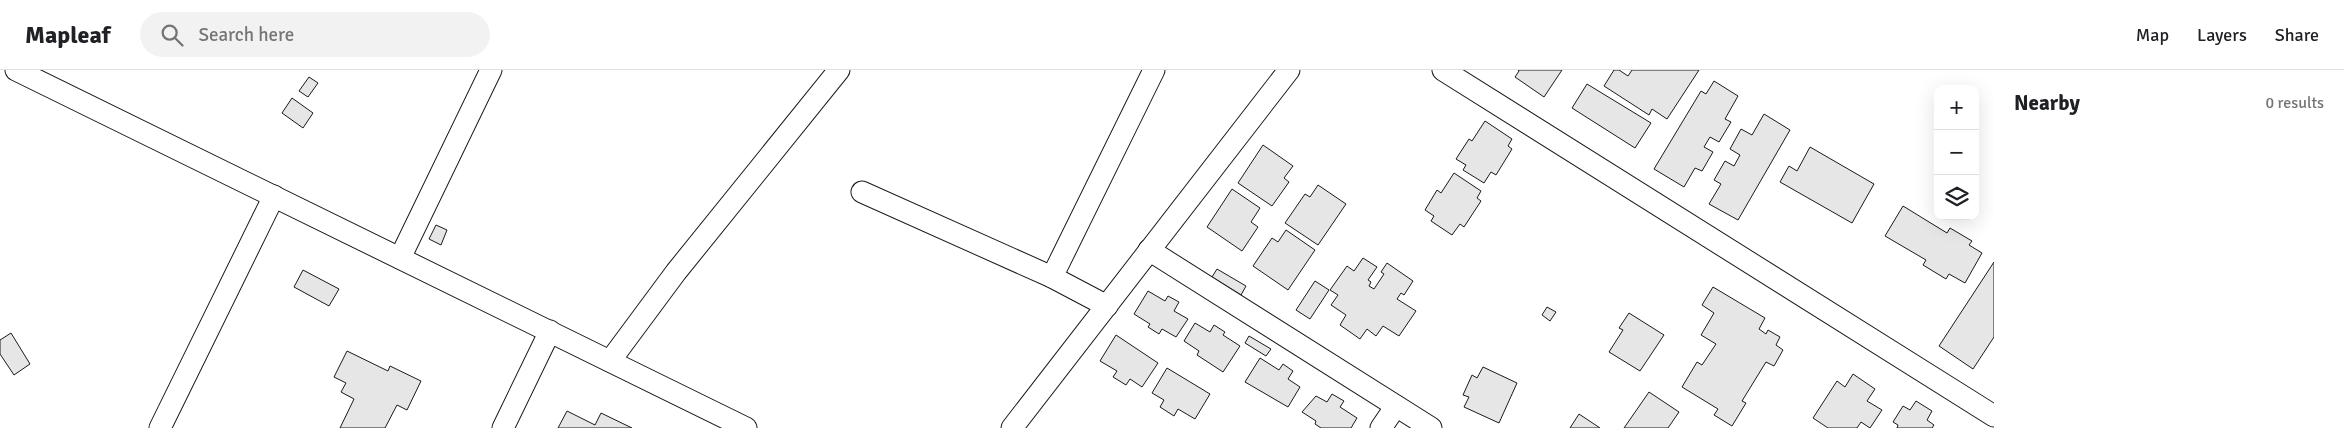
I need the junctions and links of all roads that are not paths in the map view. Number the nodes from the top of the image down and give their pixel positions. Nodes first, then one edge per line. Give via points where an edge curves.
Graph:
1 (16, 70) edge
2 (491, 70) edge
3 (839, 70) edge
4 (1154, 70) edge
5 (1289, 70) edge
6 (1443, 70) edge
7 (862, 192) dead end
8 (274, 196) junction
9 (1149, 250) junction
10 (400, 258) junction
11 (1052, 278) junction
12 (1107, 306) junction
13 (550, 332) junction
14 (610, 361) junction
15 (1396, 406) junction
16 (1994, 416) edge
17 (160, 428) edge
18 (503, 428) edge
19 (746, 428) edge
20 (1012, 428) edge
21 (1381, 428) edge
22 (1430, 428) edge

1 - 8 street
2 - 10 street
3 - 14 street via 676,272
4 - 11 street
5 - 9 street
6 - 16 street
7 - 11 street
8 - 10 street
8 - 17 street
9 - 12 street
9 - 15 street
10 - 13 street
11 - 12 street
12 - 20 street
13 - 14 street
13 - 18 street
14 - 19 street
15 - 21 street
15 - 22 street

